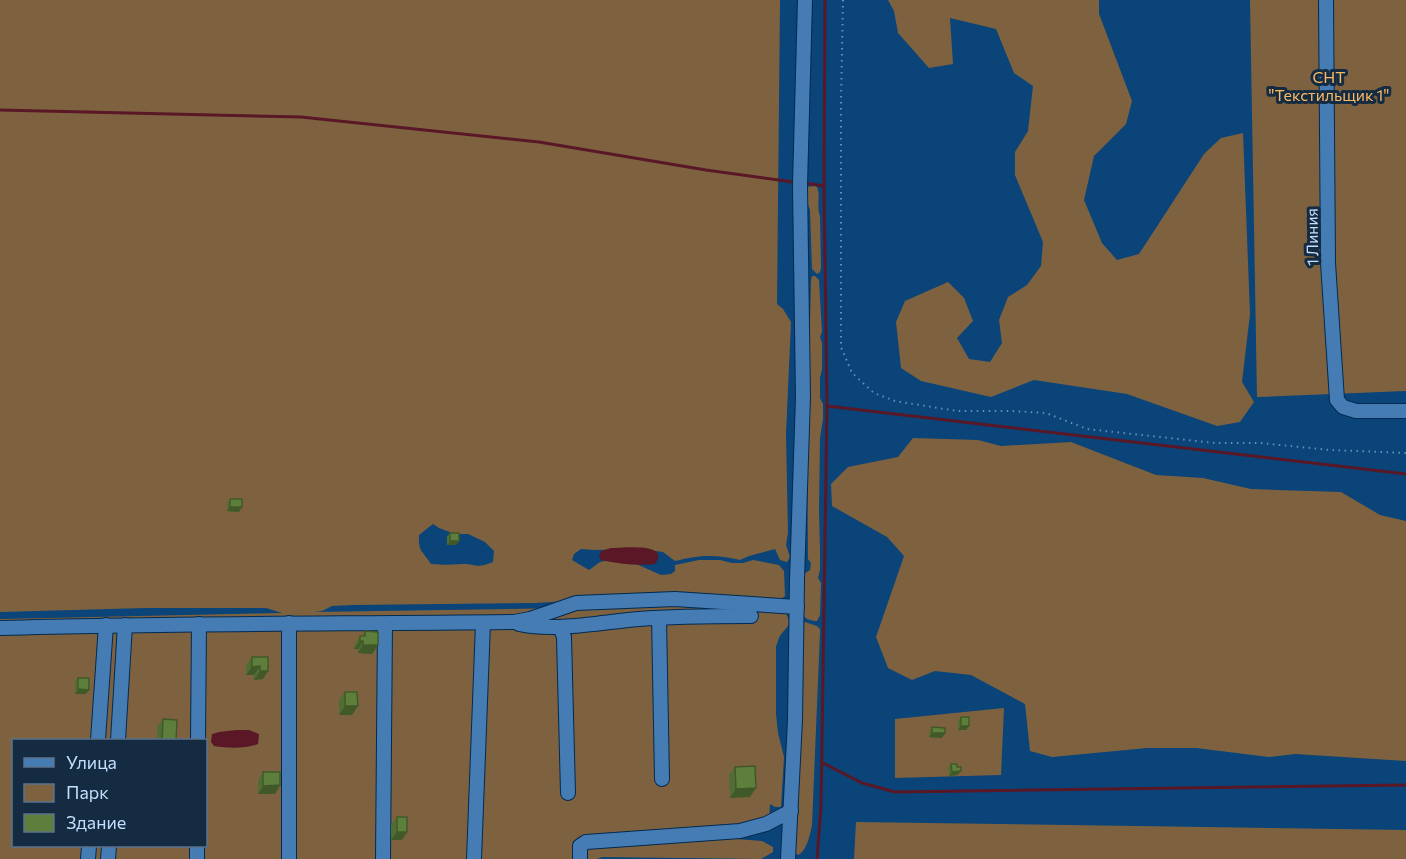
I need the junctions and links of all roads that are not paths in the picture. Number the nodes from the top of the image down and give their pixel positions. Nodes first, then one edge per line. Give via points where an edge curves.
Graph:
1 (805, 0) edge
2 (1326, 0) edge
3 (1406, 411) edge
4 (796, 608) junction
5 (751, 615) dead end
6 (659, 618) junction
7 (514, 622) junction
8 (289, 623) junction
9 (483, 623) junction
10 (125, 624) junction
11 (199, 624) junction
12 (385, 624) junction
13 (106, 625) junction
14 (560, 627) junction
15 (0, 628) edge
16 (98, 739) edge
17 (118, 739) edge
18 (198, 739) edge
19 (662, 779) dead end
20 (568, 793) dead end
21 (791, 811) junction
22 (289, 859) edge
23 (383, 859) edge
24 (474, 859) edge
25 (580, 859) edge
26 (788, 859) edge

1 - 4 street via 800,185 803,397
2 - 3 street, 1 Линия via 1328,263 1337,399 1343,407 1356,411
4 - 7 street via 675,599 576,603
4 - 21 street
5 - 6 street
6 - 14 street
6 - 19 street
7 - 9 street
7 - 14 street
8 - 11 street
8 - 12 street
8 - 22 street
9 - 12 street
9 - 24 street
10 - 11 street
10 - 13 street
10 - 17 street
11 - 18 street
12 - 23 street
13 - 15 street
13 - 16 street
14 - 20 street via 564,637
21 - 25 street via 740,831 586,842 580,846
21 - 26 street

